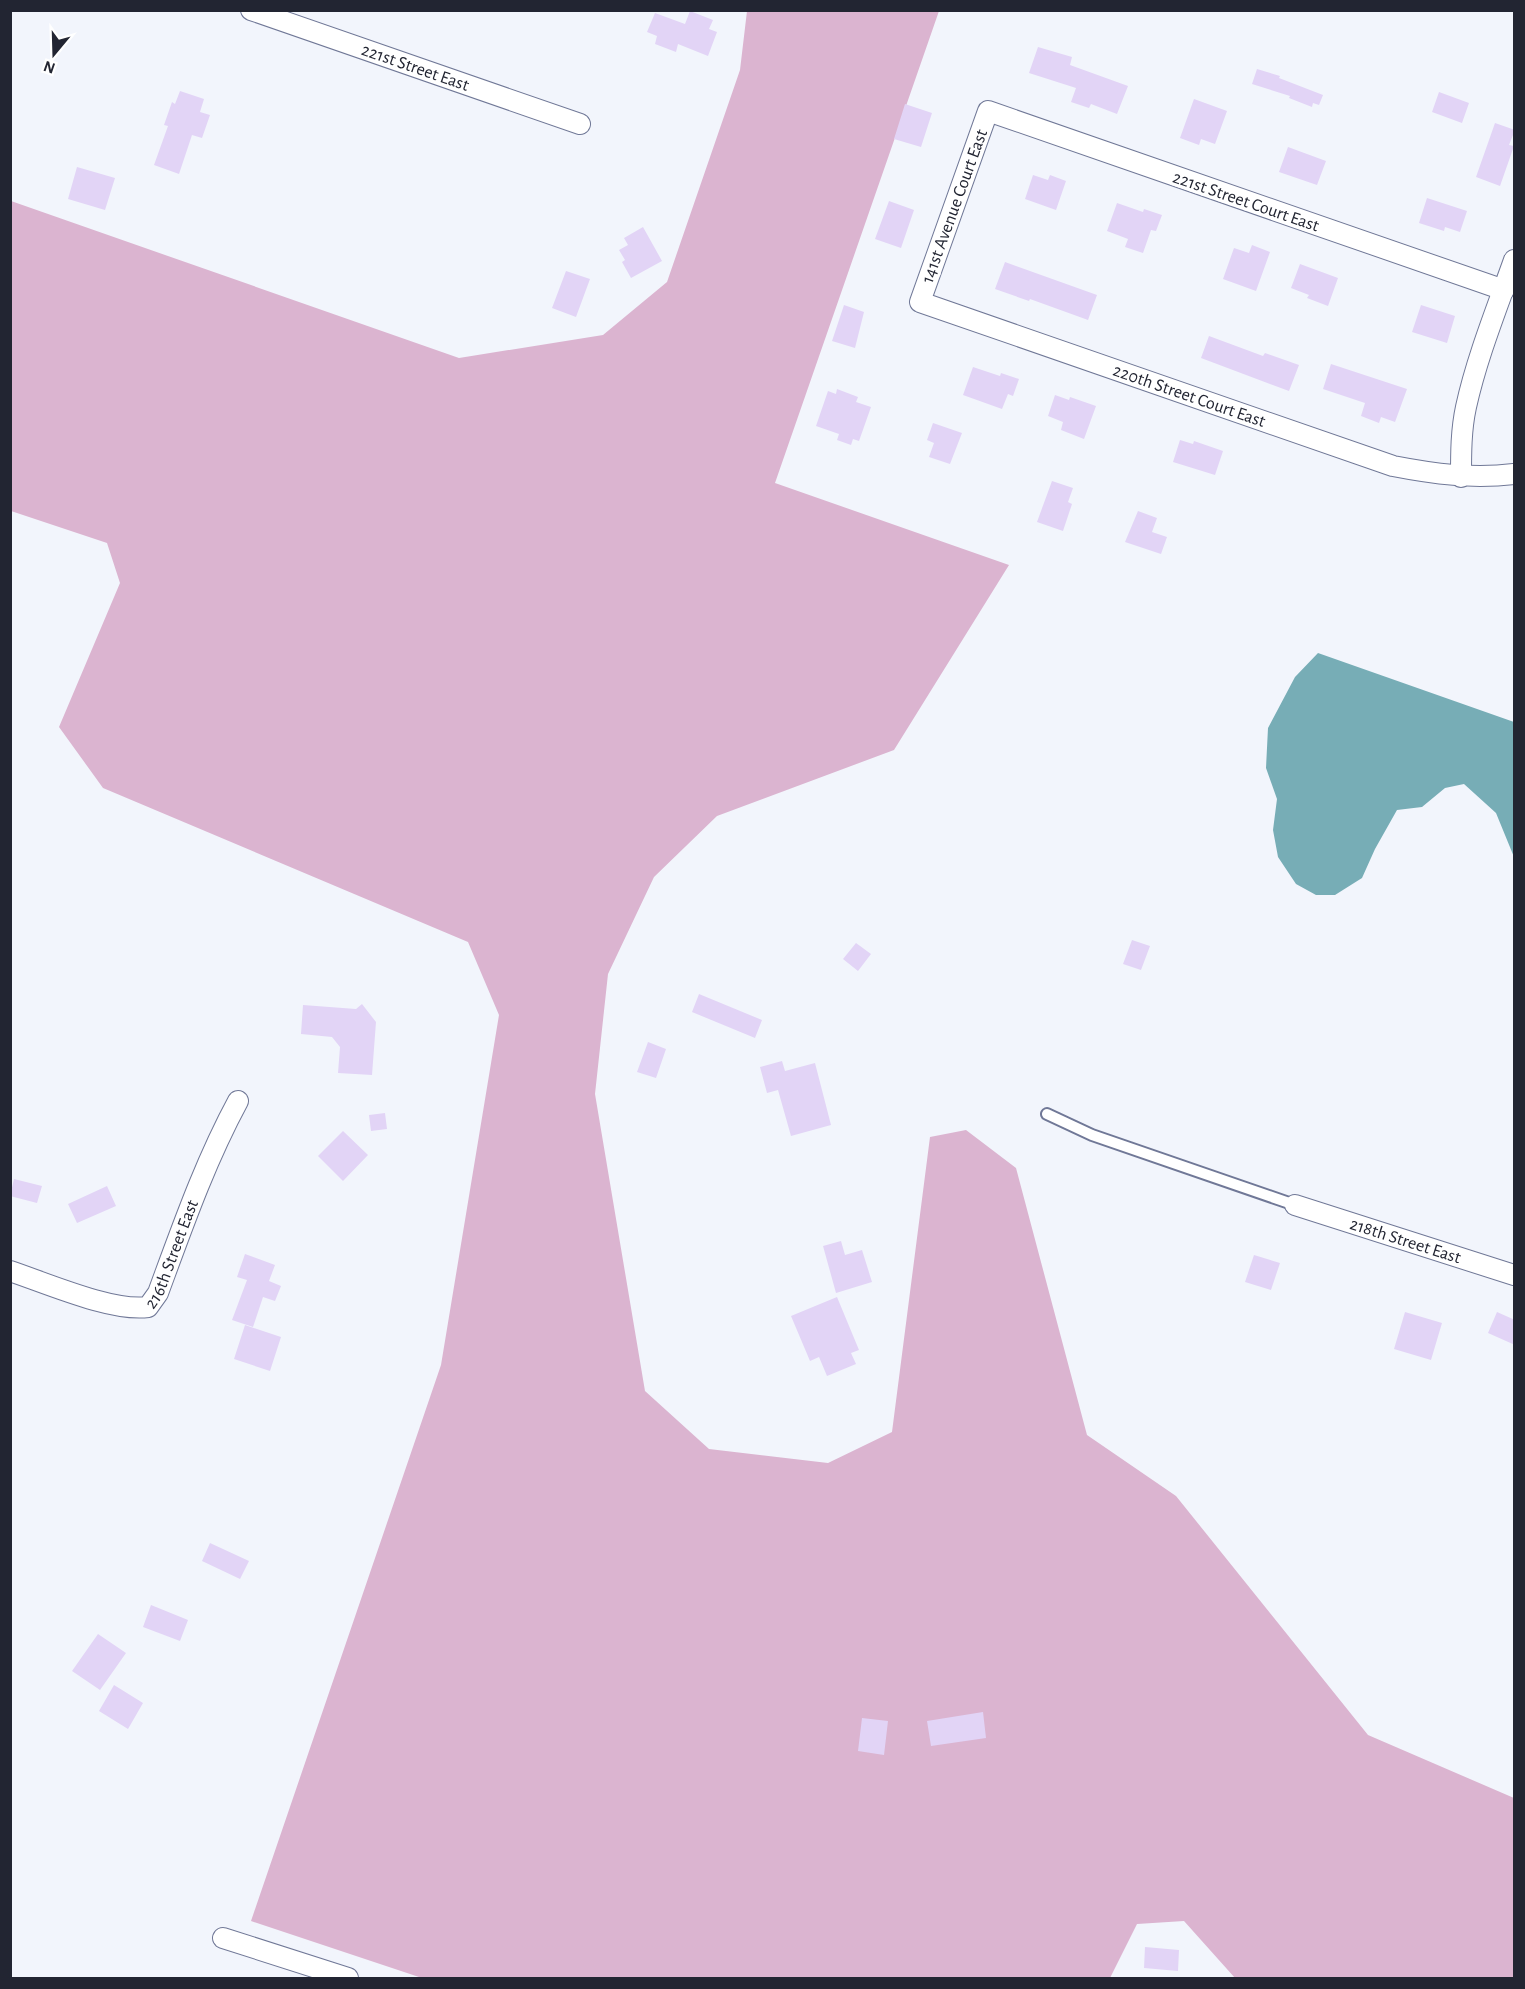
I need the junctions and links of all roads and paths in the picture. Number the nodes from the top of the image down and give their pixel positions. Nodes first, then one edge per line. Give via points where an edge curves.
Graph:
1 (251, 10) edge
2 (988, 111) joint
3 (580, 124) dead end
4 (1515, 260) edge
5 (1504, 291) junction
6 (920, 302) joint
7 (1515, 474) edge
8 (1461, 477) junction
9 (238, 1101) dead end
10 (1047, 1114) dead end
11 (1295, 1206) joint
12 (10, 1271) edge
13 (1515, 1275) edge
14 (223, 1938) dead end
15 (348, 1978) edge

1 - 3 street, 221st Street East
2 - 5 street, 221st Street Court East
2 - 6 street, 141st Avenue Court East
4 - 5 street
5 - 8 street via 1474,373 1461,448
6 - 8 street, 220th Street Court East via 1393,466
7 - 8 street, 220th Street Court East
9 - 12 street, 216th Street East via 199,1184 158,1293 148,1308 92,1299
10 - 11 lane via 1092,1135
11 - 13 street, 218th Street East
14 - 15 street

